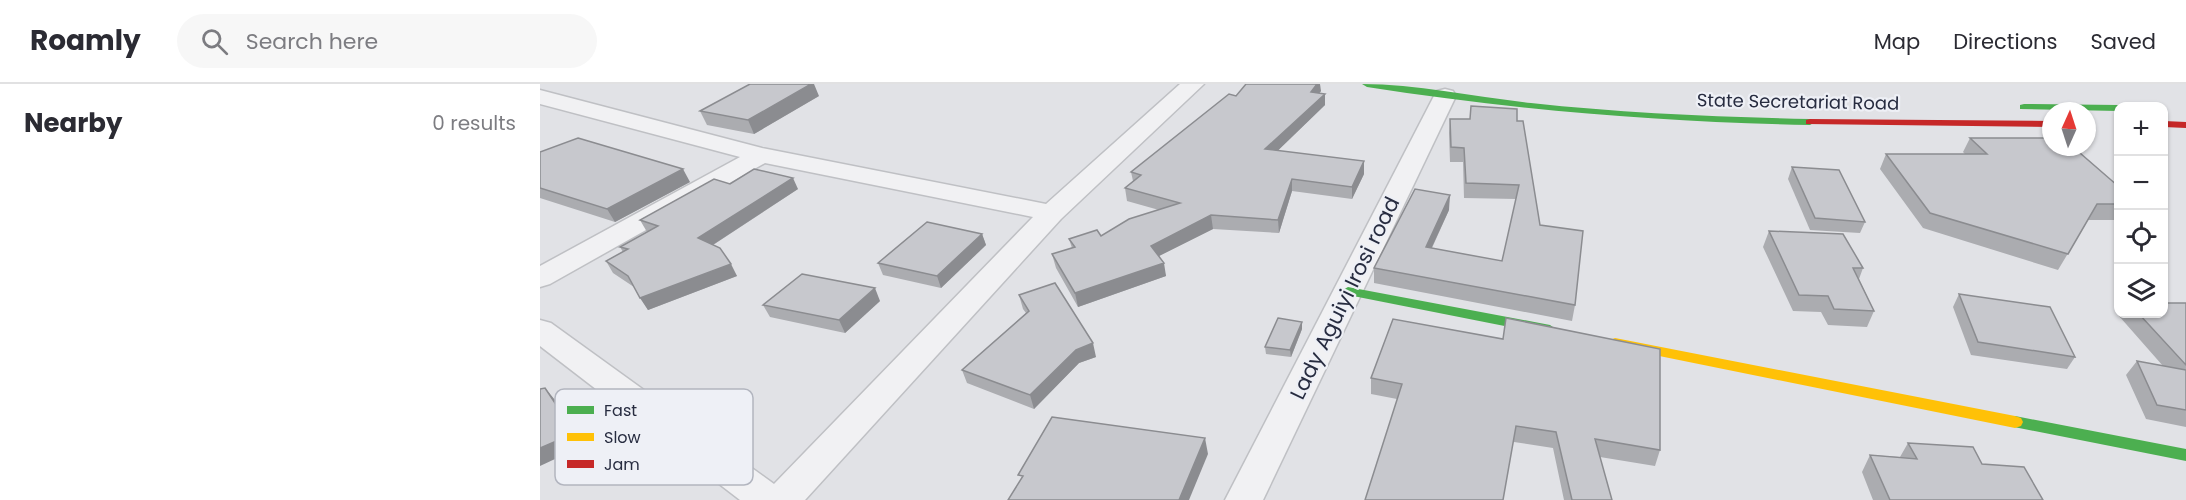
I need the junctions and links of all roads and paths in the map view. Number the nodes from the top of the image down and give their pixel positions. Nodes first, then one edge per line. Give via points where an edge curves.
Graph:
1 (1193, 84) edge
2 (1367, 84) edge
3 (1503, 88) dead end
4 (1526, 91) dead end
5 (1445, 96) junction
6 (540, 97) edge
7 (2006, 107) dead end
8 (2114, 108) edge
9 (2042, 123) edge
10 (761, 155) junction
11 (1052, 213) junction
12 (540, 278) edge
13 (1348, 291) junction
14 (540, 330) edge
15 (1569, 334) edge
16 (1604, 341) edge
17 (619, 389) edge
18 (2186, 455) edge
19 (748, 485) edge
20 (768, 500) edge
21 (782, 500) edge
22 (1244, 500) edge

1 - 11 street
2 - 5 street, State Secretariat Road
3 - 4 street
5 - 9 street, State Secretariat Road via 1591,113 1681,118
5 - 13 street, Lady Aguiyi Irosi road
6 - 10 street
7 - 8 street
10 - 11 street
10 - 12 street
11 - 21 street
13 - 15 street
13 - 22 street, Lady Aguiyi Irosi road
14 - 17 street
16 - 18 street
19 - 20 street

